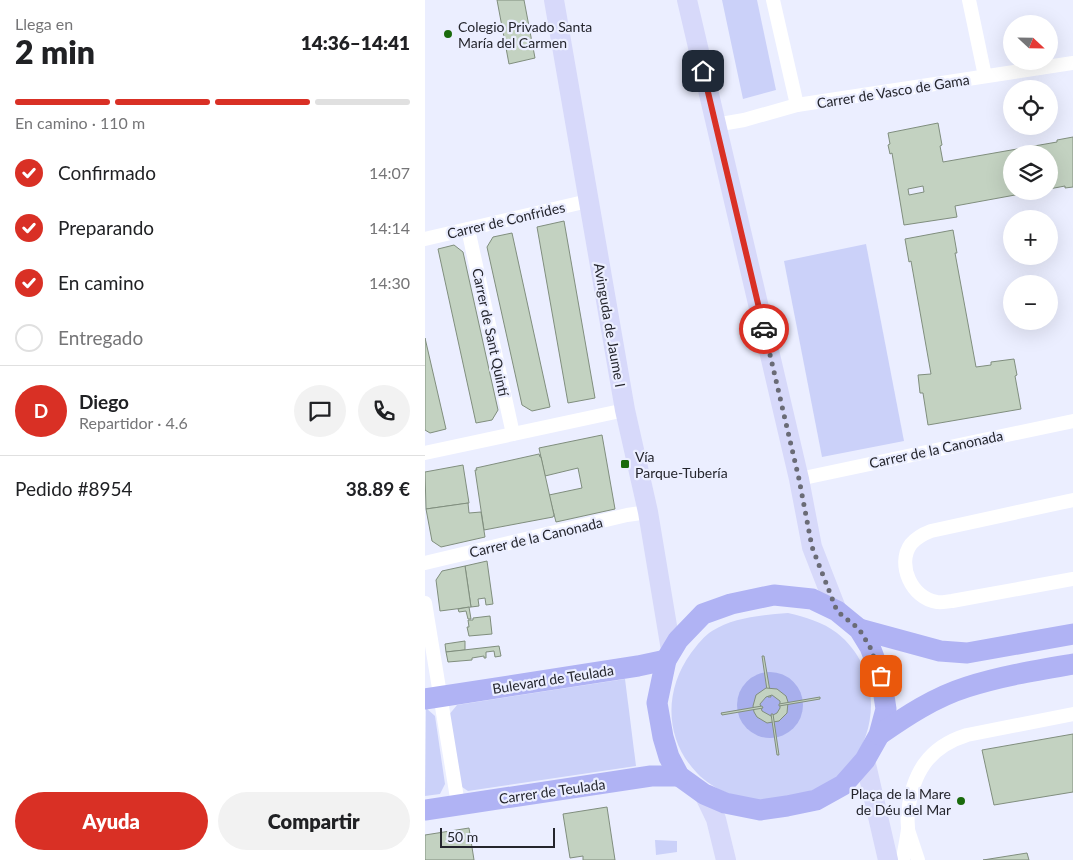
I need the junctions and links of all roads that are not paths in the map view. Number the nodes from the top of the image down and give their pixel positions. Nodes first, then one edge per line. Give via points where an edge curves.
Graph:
1 (554, 0) edge
2 (687, 0) edge
3 (773, 0) edge
4 (969, 0) edge
5 (1073, 63) edge
6 (985, 76) junction
7 (797, 105) junction
8 (715, 125) junction
9 (588, 202) junction
10 (468, 229) junction
11 (425, 239) edge
12 (625, 410) junction
13 (1073, 421) edge
14 (513, 434) junction
15 (425, 454) edge
16 (799, 479) junction
17 (1073, 500) edge
18 (648, 512) junction
19 (425, 563) edge
20 (1073, 579) edge
21 (425, 603) edge
22 (837, 611) junction
23 (859, 629) junction
24 (1073, 634) edge
25 (669, 655) junction
26 (1073, 664) edge
27 (432, 697) edge
28 (1073, 714) edge
29 (879, 735) junction
30 (865, 760) junction
31 (679, 776) junction
32 (704, 794) junction
33 (458, 804) junction
34 (425, 810) edge
35 (908, 828) junction
36 (726, 860) edge
37 (888, 860) edge
38 (903, 860) edge
39 (918, 860) edge

1 - 9 main road, Avinguda de Jaume I
2 - 8 main road
3 - 7 street
4 - 6 street
5 - 6 street, Carrer de Vasco de Gama
6 - 7 street, Carrer de Vasco de Gama
7 - 8 street, Carrer de Vasco de Gama
8 - 16 main road
9 - 10 street, Carrer de Confrides
9 - 12 main road, Avinguda de Jaume I
10 - 11 street, Carrer de Confrides
10 - 14 street, Carrer de Sant Quintí
12 - 14 street
12 - 18 main road, Avinguda de Jaume I
13 - 16 street, Carrer de la Canonada
14 - 15 street
16 - 22 main road via 812,547
17 - 20 street via 921,535 910,545 905,562 916,592 937,602
18 - 19 street, Carrer de la Canonada
18 - 25 main road, Avinguda de Jaume I
21 - 27 street
22 - 23 main road
22 - 25 main road via 812,599 774,595 731,604 703,614 678,640
23 - 24 main road via 939,651 967,653
23 - 29 main road via 881,676 886,708
25 - 27 main road, Bulevard de Teulada via 637,666
25 - 31 main road via 657,703 669,757
26 - 29 main road via 966,687 924,706
27 - 33 street
28 - 35 street via 967,735 935,751 915,782
29 - 30 main road
30 - 32 main road via 843,786 816,800 760,810 725,803
30 - 37 main road
31 - 32 main road
31 - 33 main road, Carrer de Teulada via 651,776
32 - 36 main road via 716,820
33 - 34 main road, Carrer de Teulada
35 - 38 street
35 - 39 street

